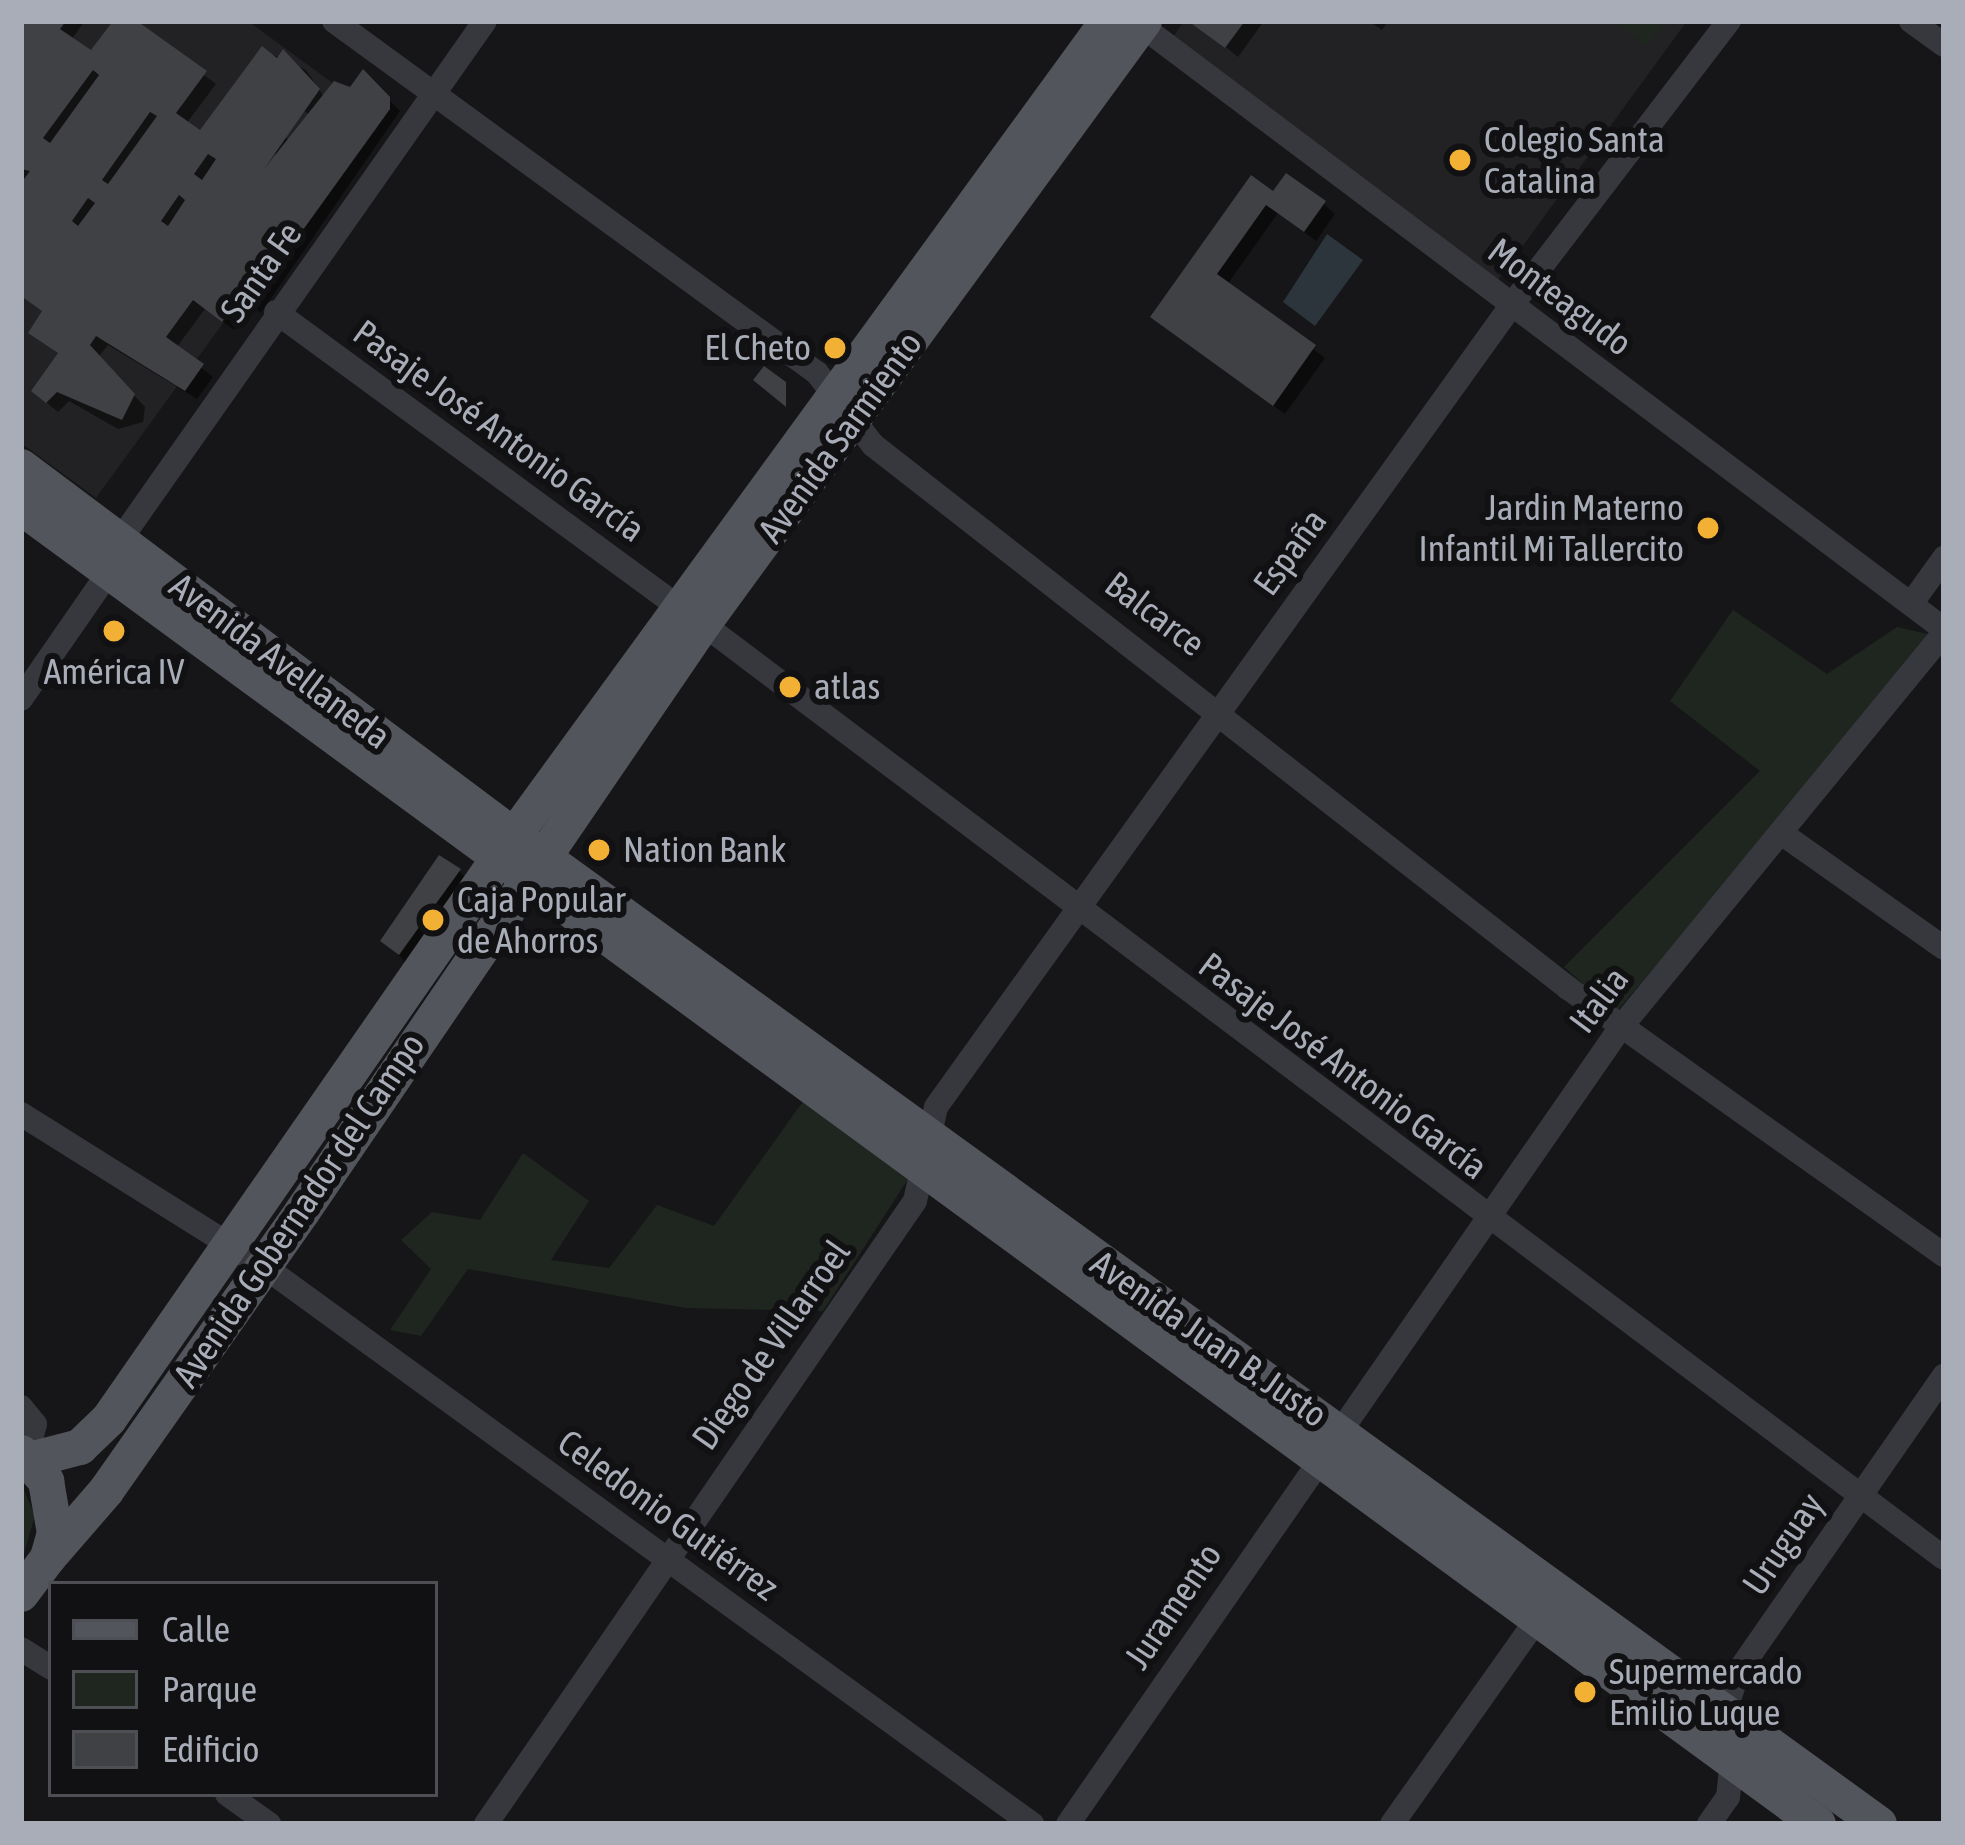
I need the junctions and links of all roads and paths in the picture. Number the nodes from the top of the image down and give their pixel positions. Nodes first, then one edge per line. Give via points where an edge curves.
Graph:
1 (334, 21) edge
2 (485, 21) edge
3 (1729, 21) edge
4 (1911, 21) edge
5 (1132, 22) edge
6 (1944, 45) edge
7 (434, 91) junction
8 (1511, 306) junction
9 (277, 312) junction
10 (846, 405) junction
11 (21, 467) edge
12 (21, 507) edge
13 (115, 556) junction
14 (1944, 557) edge
15 (1911, 604) junction
16 (691, 616) junction
17 (1944, 631) edge
18 (21, 699) edge
19 (1220, 710) junction
20 (1781, 833) junction
21 (518, 858) junction
22 (1075, 907) junction
23 (1944, 948) edge
24 (1621, 1027) junction
25 (21, 1114) edge
26 (926, 1135) junction
27 (923, 1175) junction
28 (1488, 1222) junction
29 (1944, 1255) edge
30 (248, 1256) junction
31 (1944, 1376) edge
32 (21, 1407) edge
33 (1327, 1444) junction
34 (26, 1456) edge
35 (1859, 1496) junction
36 (666, 1558) junction
37 (1944, 1558) edge
38 (32, 1585) edge
39 (1538, 1618) junction
40 (21, 1649) edge
41 (48, 1666) edge
42 (1720, 1709) junction
43 (1737, 1765) junction
44 (231, 1797) edge
45 (269, 1824) edge
46 (487, 1824) edge
47 (1032, 1824) edge
48 (1068, 1824) edge
49 (1392, 1824) edge
50 (1708, 1824) edge
51 (1818, 1824) edge
52 (1879, 1824) edge

1 - 7 street, Balcarce
2 - 7 street, Santa Fe
3 - 8 street, España
4 - 6 street
5 - 8 street, Monteagudo
5 - 10 main road, Avenida Sarmiento
7 - 9 street, Santa Fe
7 - 10 street, Balcarce
8 - 15 street, Monteagudo
8 - 19 street, España
9 - 13 street, Santa Fe
9 - 16 street, Pasaje José Antonio García
10 - 16 main road, Avenida Sarmiento
10 - 19 street, Balcarce via 874,445
11 - 13 main road, Avenida Avellaneda
12 - 13 main road, Avenida Avellaneda
13 - 18 street, Santa Fe
13 - 21 main road, Avenida Avellaneda
14 - 15 street
15 - 17 street, Monteagudo
16 - 21 main road, Avenida Sarmiento
16 - 22 street, Pasaje José Antonio García
17 - 20 street, Italia
19 - 22 street, España
19 - 24 street, Balcarce
20 - 23 street
20 - 24 street, Italia
21 - 26 main road, Avenida Juan B. Justo
21 - 27 main road, Avenida Juan B. Justo
21 - 30 main road, Avenida Gobernador del Campo
22 - 26 street, España via 936,1107
22 - 28 street, Pasaje José Antonio García
24 - 28 street, Italia
24 - 29 street, Balcarce
25 - 30 street, Celedonio Gutiérrez
26 - 27 street, Diego de Villarroel
26 - 33 main road, Avenida Juan B. Justo
27 - 33 main road, Avenida Juan B. Justo
27 - 36 street, Diego de Villarroel via 915,1201
28 - 33 street, Italia
28 - 35 street, Pasaje José Antonio García
30 - 34 main road, Avenida Gobernador del Campo via 94,1438
30 - 36 street, Celedonio Gutiérrez
30 - 38 main road, Avenida Gobernador del Campo via 106,1491
31 - 35 street, Uruguay
32 - 34 street via 34,1424
33 - 39 main road, Avenida Juan B. Justo
33 - 42 main road, Avenida Juan B. Justo
33 - 48 street, Juramento
34 - 38 main road via 54,1506
35 - 37 street, Pasaje José Antonio García
35 - 42 street, Uruguay
36 - 46 street, Diego de Villarroel
36 - 47 street, Celedonio Gutiérrez
39 - 43 main road, Avenida Juan B. Justo
39 - 49 street
40 - 41 street
42 - 43 street
42 - 52 main road, Avenida Juan B. Justo
43 - 50 street
43 - 51 main road, Avenida Juan B. Justo
44 - 45 street

